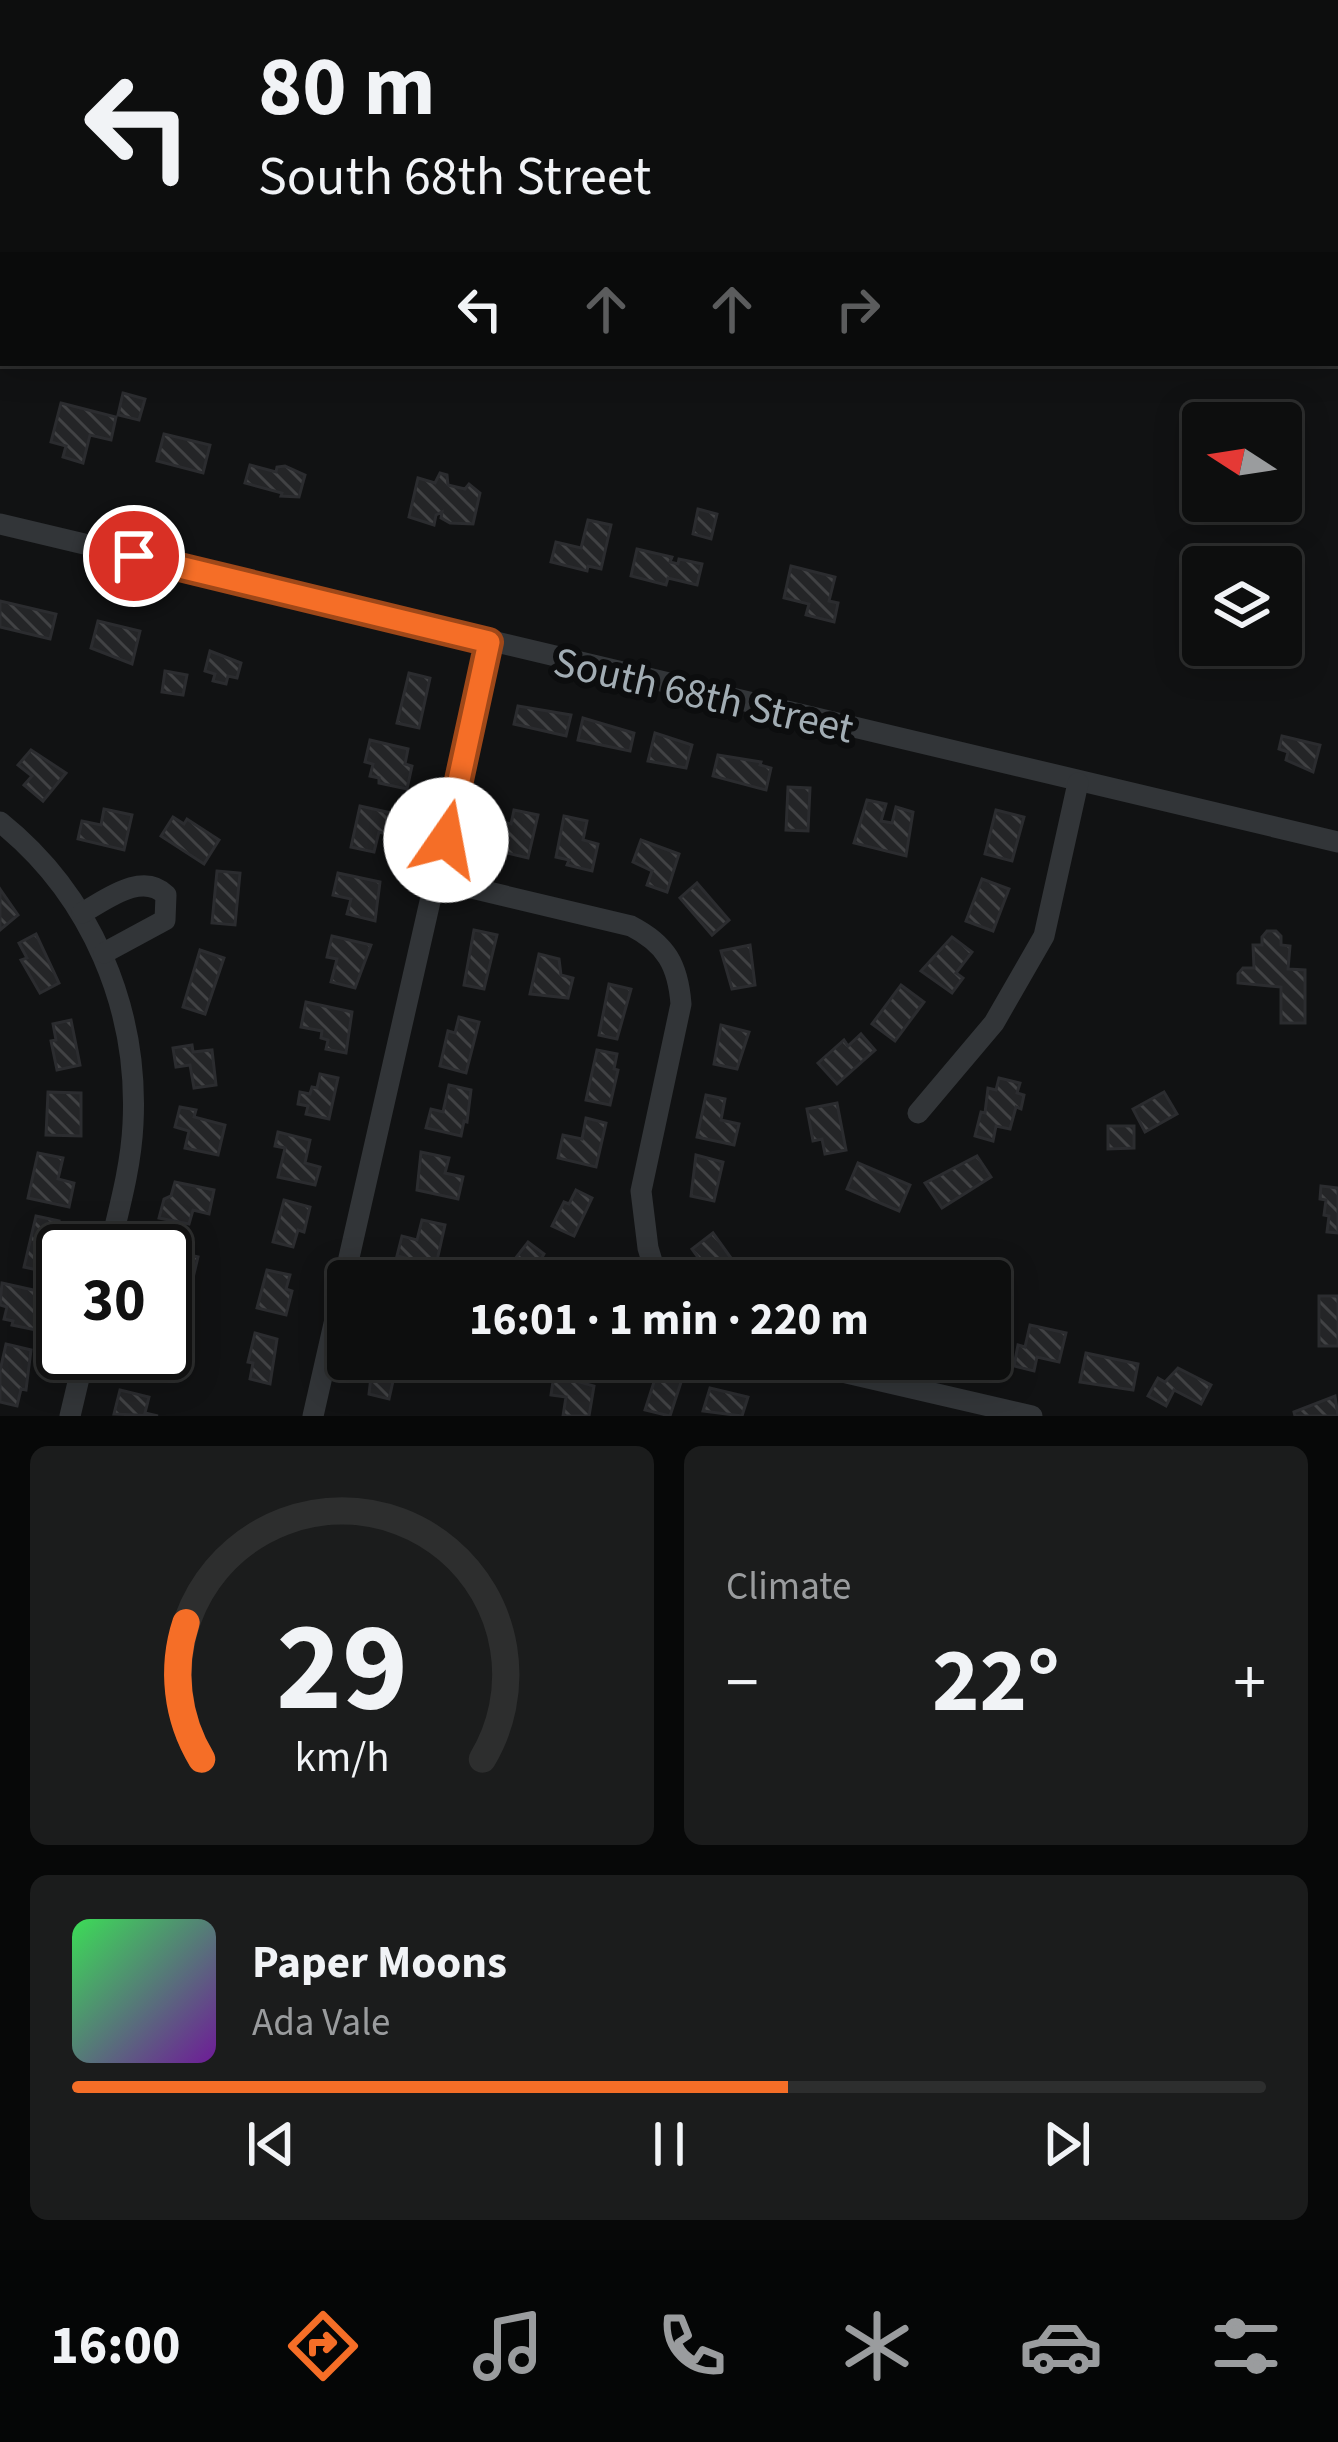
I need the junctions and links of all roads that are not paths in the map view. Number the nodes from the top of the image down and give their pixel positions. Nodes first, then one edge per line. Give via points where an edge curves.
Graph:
1 (0, 524) edge
2 (489, 642) junction
3 (1078, 783) junction
4 (0, 822) edge
5 (1338, 842) edge
6 (438, 880) junction
7 (82, 913) junction
8 (104, 953) junction
9 (918, 1113) dead end
10 (115, 1224) edge
11 (652, 1260) edge
12 (79, 1380) edge
13 (877, 1380) edge
14 (70, 1416) edge
15 (313, 1416) edge
16 (1033, 1416) edge

1 - 2 street, South 68th Street
2 - 3 street, South 68th Street
2 - 6 street
3 - 5 street, South 68th Street
3 - 9 street via 1043,936 994,1023
4 - 7 street
6 - 11 street via 631,926 663,946 679,983 641,1190
6 - 15 street
7 - 8 street
7 - 8 street via 142,884 166,895 165,920
8 - 10 street via 121,1008 133,1100
12 - 14 street
13 - 16 street

